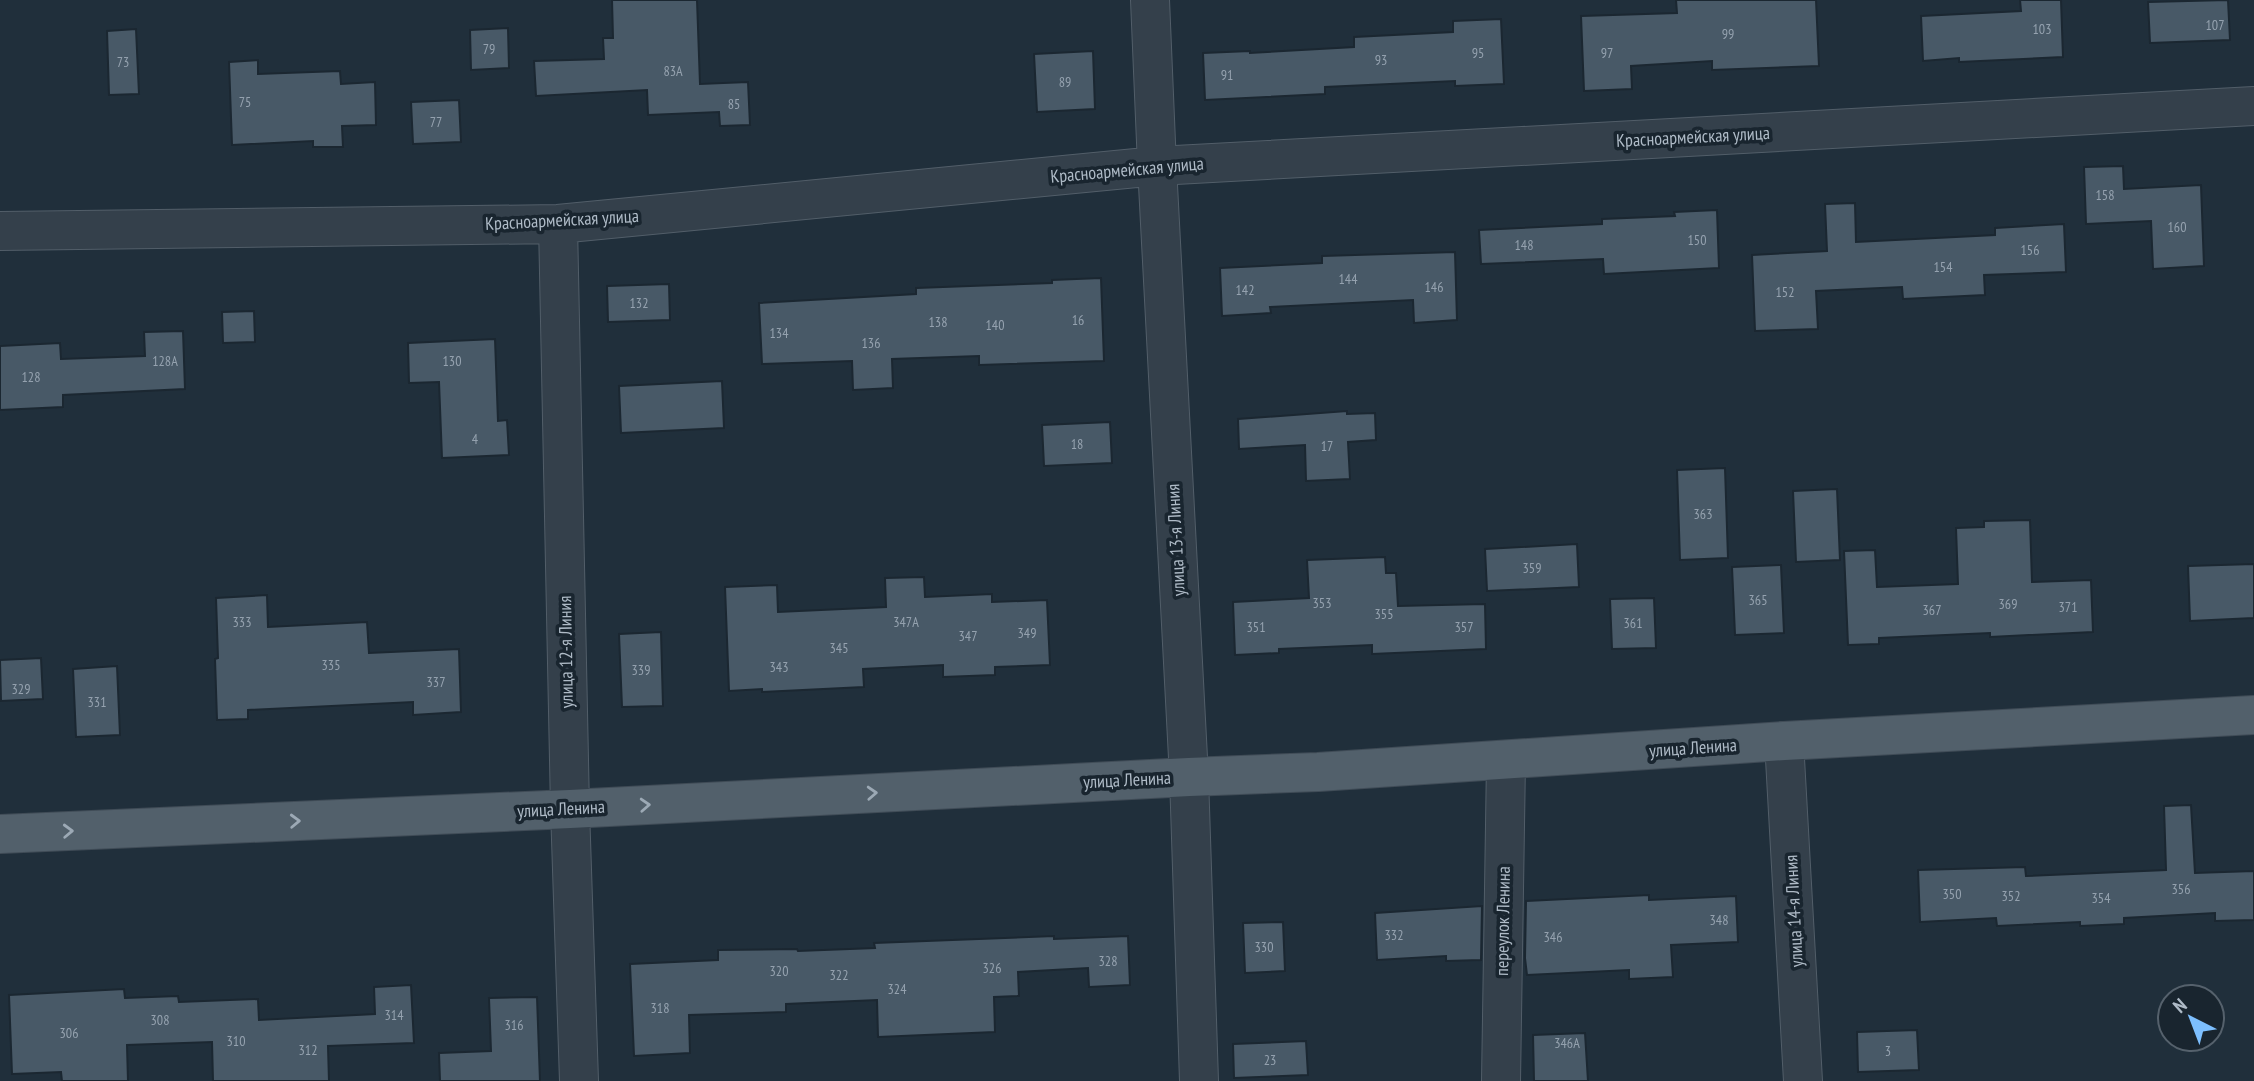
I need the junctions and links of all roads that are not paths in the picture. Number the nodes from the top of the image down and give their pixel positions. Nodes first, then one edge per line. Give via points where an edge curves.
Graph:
1 (1150, 0) edge
2 (2254, 106) edge
3 (1157, 166) junction
4 (558, 224) junction
5 (0, 231) edge
6 (2254, 715) edge
7 (1784, 741) junction
8 (1506, 761) junction
9 (1189, 777) junction
10 (569, 809) junction
11 (0, 834) edge
12 (579, 1081) edge
13 (1199, 1081) edge
14 (1501, 1081) edge
15 (1803, 1081) edge

1 - 3 street, улица 13-я Линия
2 - 3 street, Красноармейская улица
3 - 4 street, Красноармейская улица
3 - 9 street, улица 13-я Линия
4 - 5 street, Красноармейская улица
4 - 10 street, улица 12-я Линия
6 - 7 main road, улица Ленина
7 - 8 main road, улица Ленина
7 - 15 street, улица 14-я Линия
8 - 9 main road, улица Ленина
8 - 14 street, переулок Ленина
10 -> 9 main road, улица Ленина
9 - 13 street, улица 13-я Линия
11 -> 10 main road, улица Ленина
10 - 12 street, улица 12-я Линия

